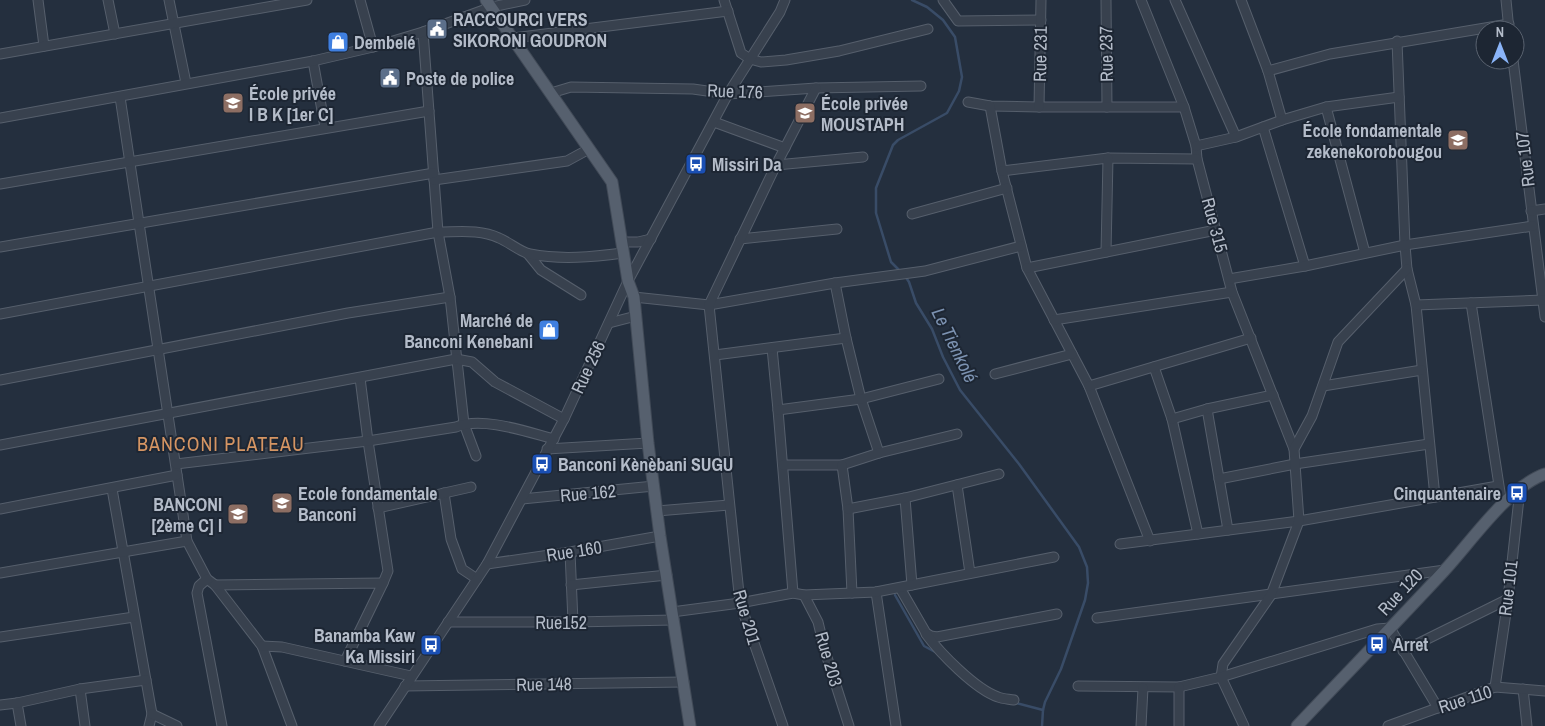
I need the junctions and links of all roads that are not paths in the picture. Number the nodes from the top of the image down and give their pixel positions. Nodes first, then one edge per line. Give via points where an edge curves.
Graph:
1 (38, 0) edge
2 (108, 0) edge
3 (170, 0) edge
4 (307, 0) edge
5 (360, 0) edge
6 (525, 0) edge
7 (724, 0) edge
8 (785, 0) edge
9 (944, 0) edge
10 (1041, 0) edge
11 (1106, 0) edge
12 (1141, 0) edge
13 (1175, 0) edge
14 (1241, 0) edge
15 (1506, 0) edge
16 (269, 3) edge
17 (489, 4) edge
18 (728, 10) junction
19 (1041, 20) junction
20 (1508, 20) edge
21 (173, 24) junction
22 (928, 29) dead end
23 (423, 32) junction
24 (1475, 32) edge
25 (115, 34) junction
26 (513, 38) junction
27 (1398, 42) junction
28 (44, 46) junction
29 (373, 47) junction
30 (0, 54) edge
31 (750, 59) junction
32 (313, 61) junction
33 (1514, 70) edge
34 (1268, 71) junction
35 (186, 83) junction
36 (921, 86) dead end
37 (816, 88) junction
38 (550, 93) junction
39 (728, 94) junction
40 (120, 97) junction
41 (1400, 97) junction
42 (968, 102) dead end
43 (990, 106) junction
44 (1039, 107) junction
45 (1107, 107) junction
46 (1184, 107) junction
47 (1326, 108) junction
48 (429, 111) junction
49 (0, 118) edge
50 (1282, 120) junction
51 (714, 122) junction
52 (325, 127) junction
53 (1263, 127) junction
54 (1236, 136) junction
55 (1196, 146) junction
56 (785, 148) junction
57 (589, 149) junction
58 (863, 157) dead end
59 (1108, 158) junction
60 (1197, 159) junction
61 (130, 161) junction
62 (776, 165) junction
63 (1002, 171) junction
64 (434, 177) junction
65 (0, 184) edge
66 (1007, 188) junction
67 (1545, 209) edge
68 (1531, 211) junction
69 (912, 214) dead end
70 (139, 223) junction
71 (1533, 226) junction
72 (837, 229) dead end
73 (1216, 230) junction
74 (438, 232) junction
75 (651, 239) junction
76 (740, 239) junction
77 (1405, 245) junction
78 (1021, 246) junction
79 (0, 247) edge
80 (623, 248) junction
81 (1106, 252) junction
82 (1364, 253) junction
83 (528, 254) junction
84 (1305, 266) junction
85 (1027, 268) junction
86 (1407, 269) junction
87 (1229, 279) junction
88 (628, 281) junction
89 (835, 283) junction
90 (149, 286) junction
91 (1232, 292) junction
92 (581, 295) dead end
93 (450, 297) junction
94 (634, 297) junction
95 (1543, 300) junction
96 (1471, 303) junction
97 (709, 305) junction
98 (1416, 305) junction
99 (0, 314) edge
100 (636, 316) junction
101 (1545, 317) edge
102 (1054, 320) junction
103 (609, 323) junction
104 (846, 338) junction
105 (1250, 338) junction
106 (772, 348) junction
107 (158, 350) junction
108 (1072, 354) junction
109 (715, 355) junction
110 (456, 359) junction
111 (1154, 367) junction
112 (1422, 370) junction
113 (995, 374) dead end
114 (360, 378) junction
115 (939, 379) dead end
116 (0, 380) edge
117 (1089, 386) junction
118 (1323, 386) junction
119 (1273, 395) junction
120 (861, 399) junction
121 (1206, 409) junction
122 (778, 410) junction
123 (168, 414) junction
124 (564, 419) junction
125 (1172, 419) junction
126 (464, 424) junction
127 (957, 434) dead end
128 (554, 438) junction
129 (368, 441) junction
130 (648, 442) junction
131 (1429, 444) junction
132 (0, 445) edge
133 (1294, 449) junction
134 (548, 450) junction
135 (880, 453) junction
136 (476, 456) dead end
137 (176, 464) junction
138 (1296, 464) junction
139 (783, 465) junction
140 (842, 465) junction
141 (999, 474) dead end
142 (1545, 474) edge
143 (177, 476) junction
144 (1219, 479) junction
145 (957, 485) junction
146 (1524, 485) junction
147 (654, 486) junction
148 (1498, 486) junction
149 (471, 487) dead end
150 (112, 489) junction
151 (444, 493) junction
152 (1436, 497) junction
153 (904, 498) junction
154 (522, 499) junction
155 (729, 505) junction
156 (1502, 506) junction
157 (378, 508) junction
158 (0, 509) edge
159 (848, 509) junction
160 (657, 511) junction
161 (1299, 521) junction
162 (1228, 530) junction
163 (1198, 534) junction
164 (660, 536) junction
165 (1150, 540) junction
166 (187, 542) junction
167 (1120, 544) dead end
168 (570, 552) junction
169 (123, 553) junction
170 (1054, 557) dead end
171 (487, 564) junction
172 (1445, 570) junction
173 (0, 573) edge
174 (970, 573) junction
175 (666, 575) junction
176 (207, 579) junction
177 (477, 579) junction
178 (383, 583) junction
179 (215, 585) junction
180 (571, 585) junction
181 (912, 585) junction
182 (900, 588) junction
183 (876, 592) junction
184 (793, 593) junction
185 (852, 593) junction
186 (804, 594) junction
187 (1271, 595) junction
188 (1508, 599) junction
189 (740, 603) junction
190 (1056, 614) dead end
191 (673, 616) junction
192 (134, 617) junction
193 (1097, 618) dead end
194 (448, 622) junction
195 (573, 622) junction
196 (1390, 628) junction
197 (926, 633) junction
198 (0, 637) edge
199 (262, 646) junction
200 (1403, 651) junction
201 (345, 661) junction
202 (411, 676) junction
203 (1221, 677) junction
204 (146, 680) junction
205 (684, 682) junction
206 (405, 686) junction
207 (1078, 686) dead end
208 (1180, 687) junction
209 (1495, 687) junction
210 (1143, 688) junction
211 (80, 689) junction
212 (1523, 689) junction
213 (1545, 691) edge
214 (1014, 700) dead end
215 (17, 703) junction
216 (0, 705) edge
217 (1438, 708) junction
218 (152, 714) junction
219 (1402, 723) edge
220 (21, 726) edge
221 (85, 726) edge
222 (149, 726) edge
223 (177, 726) edge
224 (222, 726) edge
225 (292, 726) edge
226 (379, 726) edge
227 (690, 726) edge
228 (783, 726) edge
229 (849, 726) edge
230 (896, 726) edge
231 (1141, 726) edge
232 (1179, 726) edge
233 (1244, 726) edge
234 (1297, 726) edge
235 (1388, 726) edge
236 (1527, 726) edge

1 - 28 street
2 - 25 street
3 - 21 street
4 - 16 street
5 - 29 street
6 - 17 street
7 - 18 street
8 - 31 street, Rue 256
9 - 19 street via 958,21
10 - 19 street, Rue 231
11 - 45 street, Rue 237
12 - 46 street, Rue 315
13 - 54 street
14 - 34 street
15 - 20 street
16 - 21 street
17 - 23 street
17 - 26 main road
18 - 26 street
18 - 31 street via 741,53
19 - 44 street, Rue 231
21 - 25 street
21 - 35 street
22 - 31 street via 839,51 786,60 761,62
23 - 29 street
23 - 48 street
24 - 27 street
25 - 28 street
26 - 38 main road
27 - 34 street via 1330,54
27 - 41 street
28 - 30 street
29 - 32 street
31 - 39 street, Rue 256
32 - 35 street
32 - 52 street
33 - 68 street, Rue 107
34 - 50 street
35 - 40 street
36 - 37 street, Rue 176
37 - 39 street, Rue 176
37 - 56 street
38 - 39 street, Rue 176 via 572,87 693,89
38 - 57 main road
39 - 51 street, Rue 256
40 - 49 street
40 - 61 street
41 - 47 street
41 - 77 street
42 - 43 street
43 - 44 street
43 - 63 street
44 - 45 street
45 - 46 street
46 - 55 street, Rue 315
47 - 50 street
47 - 82 street
48 - 52 street
48 - 64 street
50 - 53 street
51 - 56 street
51 - 75 street, Rue 256
52 - 61 street
53 - 54 street
53 - 84 street
54 - 55 street
55 - 60 street, Rue 315
56 - 62 street
57 - 64 street via 567,160
57 - 80 main road via 612,182
58 - 62 street
59 - 60 street
59 - 63 street
59 - 81 street
60 - 73 street, Rue 315
61 - 65 street
61 - 70 street
62 - 76 street
63 - 66 street
64 - 70 street
64 - 74 street
66 - 69 street
66 - 78 street
67 - 68 street
68 - 71 street, Rue 107
70 - 79 street
70 - 90 street
71 - 77 street
71 - 95 street, Rue 107
72 - 76 street
73 - 81 street
73 - 87 street, Rue 315
74 - 83 street via 484,232
74 - 90 street
74 - 93 street
75 - 80 street
75 - 88 street, Rue 256
76 - 97 street
77 - 82 street
77 - 86 street
78 - 85 street
78 - 89 street via 926,271
80 - 83 street via 591,257
80 - 88 main road
81 - 85 street
82 - 84 street
83 - 92 street via 541,270
84 - 87 street
85 - 102 street
86 - 98 street
86 - 118 street via 1338,342
87 - 91 street, Rue 315
88 - 94 main road
88 - 103 street, Rue 256
89 - 97 street
89 - 104 street
90 - 99 street
90 - 107 street
91 - 102 street
91 - 105 street, Rue 315
93 - 107 street
93 - 110 street
94 - 97 street
94 - 100 main road
95 - 96 street
95 - 101 street, Rue 107
96 - 98 street
96 - 148 street
97 - 109 street, Rue 201
98 - 112 street
100 - 103 street
100 - 130 main road
102 - 108 street
103 - 124 street, Rue 256
104 - 106 street
104 - 120 street
105 - 111 street
105 - 119 street, Rue 315
106 - 109 street
106 - 122 street
107 - 116 street
107 - 123 street
108 - 113 street
108 - 117 street
109 - 155 street, Rue 201
110 - 114 street
110 - 124 street via 472,362 495,382
110 - 126 street
111 - 117 street
111 - 125 street
112 - 118 street
112 - 131 street
114 - 123 street
114 - 129 street
115 - 120 street
117 - 165 street
118 - 133 street via 1312,416
119 - 121 street
119 - 133 street, Rue 315
120 - 122 street
120 - 135 street
121 - 125 street
121 - 144 street
122 - 139 street
123 - 132 street
123 - 137 street
124 - 128 street, Rue 256
125 - 163 street
126 - 128 street via 492,425
126 - 129 street
126 - 136 street
127 - 135 street
128 - 134 street, Rue 256
129 - 137 street
129 - 157 street
130 - 134 street
130 - 147 main road
131 - 138 street
131 - 152 street
133 - 138 street, Rue 315
134 - 154 street, Rue 256
135 - 140 street
137 - 143 street
138 - 144 street
138 - 161 street, Rue 315
139 - 140 street
139 - 184 street
140 - 159 street
141 - 145 street
142 - 146 main road, Rue 120
143 - 150 street
143 - 166 street
144 - 162 street
145 - 153 street
145 - 174 street
146 - 156 main road, Rue 120
146 - 188 street, Rue 101
147 - 154 street, Rue 162
147 - 160 main road
148 - 152 street
148 - 156 street
149 - 151 street
150 - 158 street
150 - 169 street
151 - 157 street
151 - 177 street via 451,539 462,568
152 - 161 street
153 - 159 street
153 - 181 street
154 - 171 street, Rue 256
155 - 160 street
155 - 189 street, Rue 201
156 - 172 main road, Rue 120
157 - 178 street via 388,572
159 - 185 street
160 - 164 main road
161 - 162 street
161 - 187 street
162 - 163 street
163 - 165 street
164 - 168 street, Rue 160
164 - 175 main road
165 - 167 street
166 - 169 street
166 - 176 street
168 - 171 street, Rue 160
168 - 180 street
169 - 173 street
169 - 192 street
170 - 174 street, Rue152
171 - 177 street, Rue 256
172 - 187 street
172 - 196 main road, Rue 120
174 - 181 street, Rue152
175 - 180 street
175 - 191 main road
176 - 179 street
176 - 224 street via 197,593
177 - 194 street, Rue 256
178 - 179 street
178 - 201 street
179 - 199 street
180 - 195 street
181 - 182 street, Rue152
182 - 183 street, Rue152
182 - 197 street
183 - 185 street, Rue152
183 - 230 street
184 - 186 street, Rue152
184 - 189 street, Rue152
185 - 186 street, Rue152
186 - 229 street, Rue 203 via 818,622
187 - 193 street
187 - 203 street via 1223,664
188 - 200 street
188 - 209 street, Rue 101
189 - 191 street, Rue152
189 - 228 street, Rue 201
190 - 197 street via 937,637
191 - 195 street, Rue152
191 - 205 main road
192 - 198 street
192 - 204 street
194 - 195 street, Rue152
194 - 202 street, Rue 256
196 - 200 street
196 - 203 street via 1377,629
196 - 234 main road, Rue 120
197 - 214 street via 937,649 964,674 998,697
199 - 201 street via 282,647
199 - 225 street
200 - 217 street
201 - 202 street
202 - 206 street, Rue 256
203 - 208 street
203 - 233 street
204 - 211 street
204 - 218 street
205 - 206 street, Rue 148
205 - 227 main road
206 - 226 street, Rue 256
207 - 210 street
208 - 210 street
208 - 232 street
209 - 212 street, Rue 110
209 - 217 street, Rue 110
210 - 231 street
211 - 215 street
211 - 221 street
212 - 213 street, Rue 110
212 - 236 street
215 - 216 street
215 - 220 street
217 - 219 street, Rue 110
218 - 222 street
218 - 223 street
219 - 235 street, Rue 110

